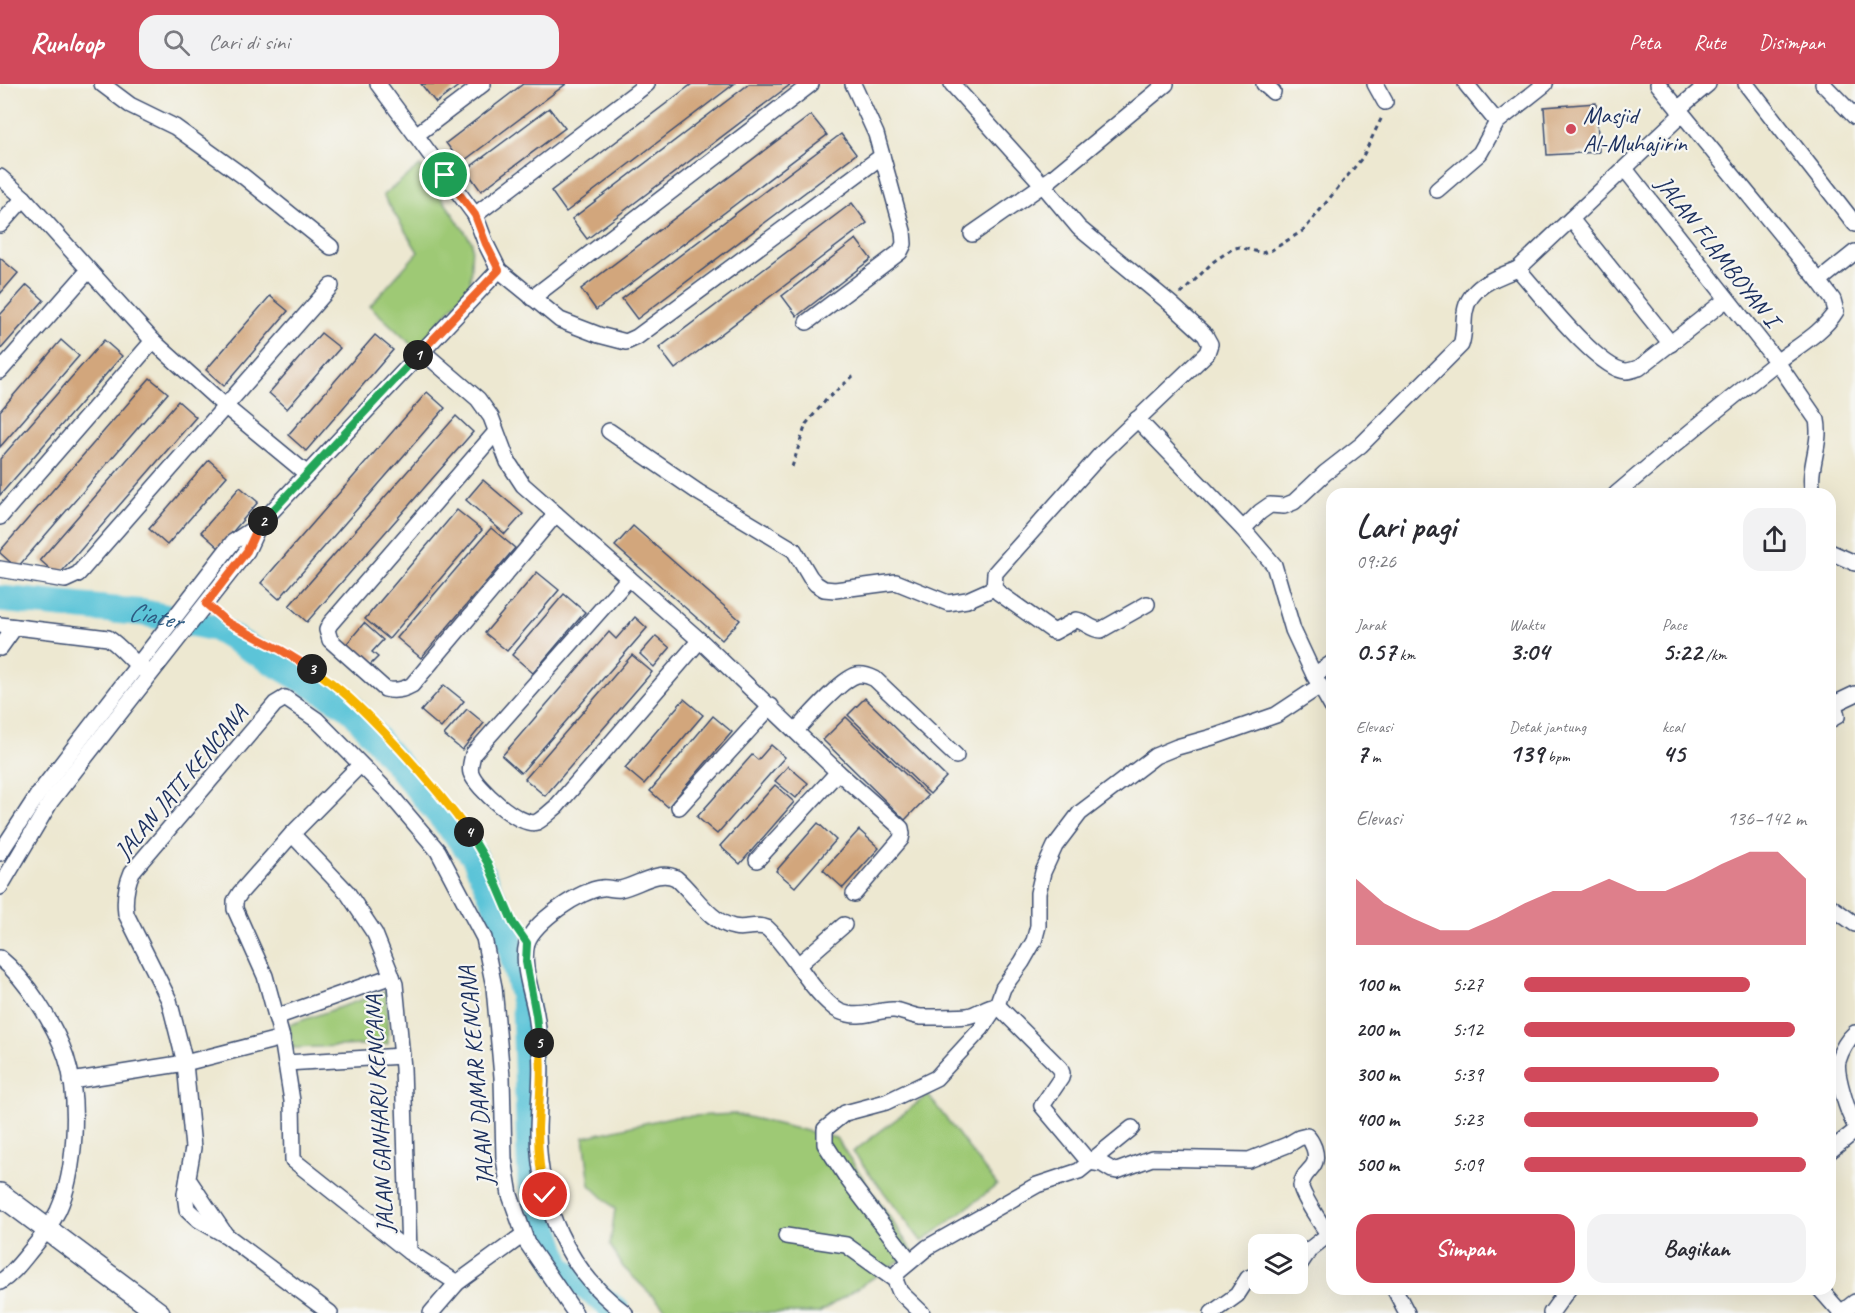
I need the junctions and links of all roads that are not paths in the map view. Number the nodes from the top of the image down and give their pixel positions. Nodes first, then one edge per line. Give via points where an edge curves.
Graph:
1 (102, 84) edge
2 (378, 84) edge
3 (483, 84) edge
4 (647, 84) edge
5 (811, 84) edge
6 (853, 84) edge
7 (952, 84) edge
8 (1166, 84) edge
9 (1375, 84) edge
10 (1466, 84) edge
11 (1545, 84) edge
12 (1658, 84) edge
13 (1708, 84) edge
14 (1746, 84) edge
15 (1823, 84) edge
16 (1385, 102) road end
17 (1680, 112) junction
18 (1854, 114) edge
19 (1497, 122) junction
20 (416, 135) junction
21 (882, 156) junction
22 (1625, 169) junction
23 (0, 177) edge
24 (1043, 184) junction
25 (1437, 190) dead end
26 (24, 198) junction
27 (475, 215) junction
28 (1571, 219) junction
29 (1855, 224) edge
30 (0, 225) edge
31 (972, 234) dead end
32 (331, 247) dead end
33 (1855, 252) edge
34 (1518, 269) junction
35 (89, 270) junction
36 (499, 270) junction
37 (1819, 281) junction
38 (331, 286) dead end
39 (532, 298) junction
40 (1727, 299) junction
41 (807, 322) dead end
42 (153, 341) junction
43 (1671, 344) junction
44 (422, 351) junction
45 (1777, 362) junction
46 (0, 371) edge
47 (226, 407) junction
48 (1137, 419) junction
49 (609, 431) dead end
50 (496, 432) junction
51 (307, 474) junction
52 (1623, 488) edge
53 (1812, 488) edge
54 (556, 514) junction
55 (0, 517) edge
56 (259, 525) junction
57 (1243, 529) junction
58 (1836, 555) edge
59 (1855, 563) edge
60 (0, 569) edge
61 (629, 578) junction
62 (994, 588) junction
63 (1147, 604) dead end
64 (7, 626) edge
65 (699, 640) junction
66 (0, 648) edge
67 (138, 666) junction
68 (1326, 670) edge
69 (151, 674) junction
70 (1317, 681) junction
71 (1855, 694) edge
72 (1326, 697) edge
73 (285, 698) joint
74 (1836, 703) edge
75 (771, 706) junction
76 (795, 730) junction
77 (956, 756) dead end
78 (360, 765) junction
79 (838, 772) junction
80 (679, 807) dead end
81 (292, 834) junction
82 (0, 853) edge
83 (757, 860) dead end
84 (0, 887) edge
85 (854, 894) dead end
86 (1836, 910) edge
87 (1855, 924) edge
88 (844, 925) dead end
89 (0, 958) edge
90 (798, 964) junction
91 (392, 976) junction
92 (997, 1005) junction
93 (276, 1017) junction
94 (1855, 1033) edge
95 (282, 1038) junction
96 (402, 1056) junction
97 (185, 1063) junction
98 (286, 1063) junction
99 (71, 1081) junction
100 (1855, 1125) edge
101 (1132, 1128) dead end
102 (1855, 1131) edge
103 (1836, 1146) edge
104 (1089, 1162) junction
105 (0, 1194) edge
106 (48, 1229) junction
107 (1326, 1230) edge
108 (523, 1235) junction
109 (786, 1236) dead end
110 (1326, 1238) edge
111 (409, 1252) junction
112 (1308, 1253) edge
113 (910, 1261) junction
114 (1248, 1278) edge
115 (895, 1280) junction
116 (0, 1282) edge
117 (457, 1283) junction
118 (1398, 1295) edge
119 (1564, 1295) edge
120 (1825, 1295) edge
121 (1855, 1302) edge
122 (159, 1313) edge
123 (330, 1313) edge
124 (431, 1313) edge
125 (575, 1313) edge
126 (625, 1313) edge
127 (922, 1313) edge
128 (1212, 1313) edge
129 (1407, 1313) edge
130 (1551, 1313) edge
131 (1841, 1313) edge

1 - 32 street via 130,105 175,127
2 - 20 street
3 - 20 street
4 - 27 street
5 - 39 street
6 - 21 street
7 - 24 street
8 - 24 street
9 - 16 street
10 - 19 street
11 - 19 street
12 - 17 street
13 - 17 street
14 - 29 street
15 - 18 street
17 - 22 street
17 - 37 street
19 - 25 street via 1480,153
20 - 27 street
21 - 39 street via 629,342 560,320
21 - 41 street via 904,244 900,252
22 - 28 street
22 - 40 street, JALAN FLAMBOYAN I
23 - 26 street
24 - 31 street
24 - 48 street via 1079,228 1171,304 1210,344
26 - 30 street
26 - 35 street
27 - 36 street
28 - 34 street
28 - 43 street
33 - 37 street
34 - 43 street via 1590,350 1608,364 1625,371 1639,368
34 - 57 street via 1493,278 1477,290 1465,310 1461,345 1361,445 1294,502 1270,505
35 - 42 street
35 - 46 street
36 - 39 street
36 - 44 street
37 - 45 street via 1833,300 1836,311 1832,319
38 - 47 street
40 - 43 street
40 - 45 street, JALAN FLAMBOYAN I
42 - 47 street
42 - 55 street
44 - 50 street via 478,399
44 - 51 street
45 - 52 street
45 - 53 street, JALAN FLAMBOYAN I via 1817,420
47 - 51 street
47 - 60 street via 73,578
48 - 57 street
48 - 62 street via 995,573
49 - 62 street via 698,492 794,550 810,578 824,589 896,582 948,603 967,600
50 - 54 street via 508,462 523,484
50 - 54 street via 330,624 330,640 385,689 405,689
51 - 56 street
54 - 61 street
56 - 67 street via 233,542
56 - 69 street via 247,551
57 - 70 street via 1274,565 1293,630
58 - 59 street
61 - 65 street
61 - 65 street via 473,754 470,770 475,781 515,818 537,822 556,807
62 - 63 street via 1054,632 1076,620 1101,630
64 - 66 street
64 - 67 street via 108,638
65 - 75 street
67 - 69 street
67 - 82 street via 39,792
68 - 70 street
69 - 84 street via 51,801
70 - 72 street
70 - 92 street via 1276,715 1155,756 1080,813 1055,846 1043,872 1034,941 1000,992
71 - 74 street
73 - 78 street, JALAN DAMAR KENCANA via 318,720
73 - 97 street, JALAN JATI KENCANA via 260,722 132,872 127,883 126,914 169,1000
75 - 76 street
75 - 80 street
76 - 77 street via 844,682 867,675
76 - 79 street
78 - 81 street
78 - 108 street, JALAN DAMAR KENCANA via 438,851 484,938 494,987 506,1177
79 - 83 street
79 - 85 street via 901,828 902,834
81 - 91 street, JALAN GANHARU KENCANA via 347,892 375,934
81 - 93 street via 235,901 265,976
86 - 87 street
88 - 90 street
89 - 99 street via 32,992 65,1056
90 - 92 street via 833,1007 850,1015 889,1010 920,1017 966,1016
90 - 126 street via 766,928 733,927 718,920 669,874 618,889 586,893 539,925 527,943 526,962 541,1055 538,1131 545,1195 552,1218 593,1286
91 - 93 street
91 - 96 street, JALAN GANHARU KENCANA
92 - 104 street via 1060,1068 1061,1078 1042,1106
92 - 113 street via 981,1029 936,1078 886,1102 845,1113 825,1129 825,1144
93 - 95 street
94 - 100 street via 1837,1063 1844,1104
95 - 97 street
95 - 98 street
96 - 98 street
96 - 111 street, JALAN GANHARU KENCANA
97 - 99 street
97 - 123 street, JALAN JATI KENCANA via 193,1148 185,1194 188,1209
98 - 111 street via 292,1101 293,1160
99 - 106 street via 74,1148 67,1183
101 - 104 street
102 - 103 street
104 - 107 street via 1117,1171 1152,1158 1249,1160 1307,1136 1317,1157 1304,1178 1303,1197
104 - 113 street via 1079,1171 1037,1185 928,1246
105 - 106 street
106 - 116 street
106 - 122 street
108 - 117 street
108 - 125 street, JALAN DAMAR KENCANA
109 - 115 street via 846,1245
110 - 112 street
111 - 117 street, JALAN GANHARU KENCANA
113 - 115 street
114 - 128 street via 1237,1295
115 - 127 street via 900,1292
117 - 124 street
118 - 129 street
119 - 130 street
120 - 131 street
121 - 131 street

